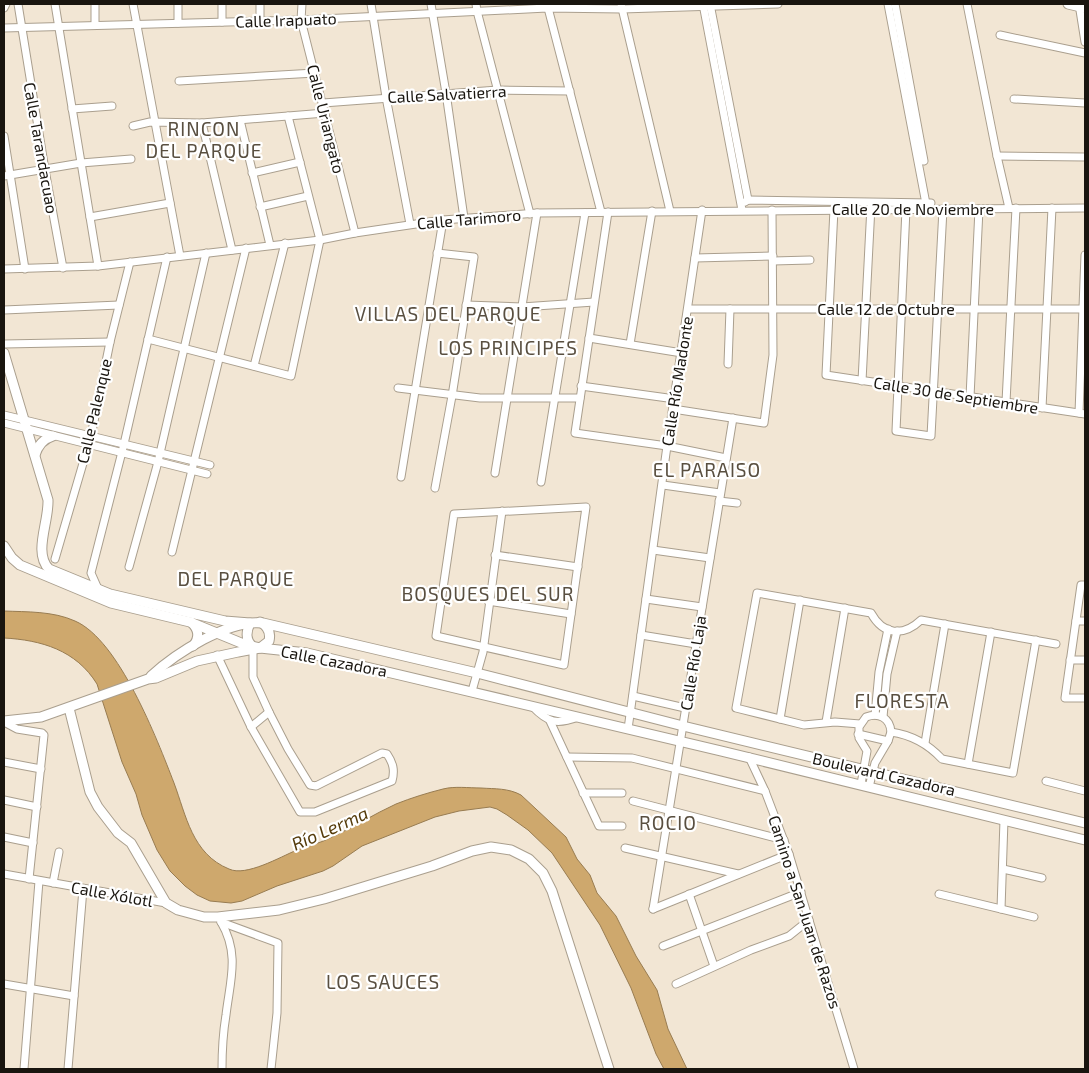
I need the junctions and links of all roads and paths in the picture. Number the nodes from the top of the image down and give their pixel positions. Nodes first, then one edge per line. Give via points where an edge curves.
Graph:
1 (6, 4) edge
2 (18, 4) edge
3 (55, 4) edge
4 (95, 4) edge
5 (133, 4) edge
6 (178, 4) edge
7 (222, 4) edge
8 (260, 4) edge
9 (302, 4) edge
10 (371, 4) edge
11 (431, 4) edge
12 (775, 4) edge
13 (888, 4) edge
14 (895, 4) edge
15 (967, 4) edge
16 (1068, 4) edge
17 (706, 5) edge
18 (547, 6) edge
19 (622, 6) edge
20 (649, 6) edge
21 (1081, 6) edge
22 (4, 8) edge
23 (476, 8) edge
24 (433, 13) junction
25 (373, 16) junction
26 (301, 20) junction
27 (260, 21) junction
28 (222, 22) junction
29 (178, 23) junction
30 (136, 24) junction
31 (95, 25) junction
32 (58, 26) junction
33 (22, 27) junction
34 (4, 28) edge
35 (1000, 35) dead end
36 (1085, 42) edge
37 (1085, 53) edge
38 (315, 73) junction
39 (180, 81) dead end
40 (498, 90) junction
41 (570, 91) junction
42 (446, 93) junction
43 (386, 98) junction
44 (1014, 99) dead end
45 (323, 103) junction
46 (1085, 103) edge
47 (112, 106) dead end
48 (72, 109) junction
49 (326, 113) junction
50 (288, 116) junction
51 (240, 120) junction
52 (155, 122) junction
53 (202, 123) junction
54 (133, 126) dead end
55 (4, 136) edge
56 (997, 156) junction
57 (1085, 157) edge
58 (131, 159) dead end
59 (300, 162) junction
60 (81, 163) junction
61 (45, 170) junction
62 (252, 173) junction
63 (6, 176) edge
64 (308, 196) junction
65 (748, 200) junction
66 (170, 203) junction
67 (871, 206) junction
68 (929, 206) junction
69 (260, 207) junction
70 (980, 208) junction
71 (1012, 208) junction
72 (1052, 208) junction
73 (1085, 208) edge
74 (834, 209) junction
75 (906, 209) junction
76 (943, 209) junction
77 (702, 210) junction
78 (742, 210) junction
79 (772, 210) junction
80 (652, 211) junction
81 (670, 211) junction
82 (604, 212) junction
83 (586, 213) junction
84 (534, 214) junction
85 (90, 217) junction
86 (464, 218) junction
87 (443, 220) junction
88 (410, 224) junction
89 (355, 233) junction
90 (320, 240) junction
91 (285, 244) junction
92 (270, 245) junction
93 (246, 248) junction
94 (232, 250) junction
95 (206, 253) junction
96 (437, 253) junction
97 (1085, 255) edge
98 (180, 256) junction
99 (167, 258) junction
100 (695, 258) junction
101 (773, 258) junction
102 (810, 260) dead end
103 (130, 262) junction
104 (98, 266) junction
105 (63, 268) junction
106 (25, 269) junction
107 (4, 270) edge
108 (594, 302) junction
109 (119, 305) junction
110 (466, 305) junction
111 (570, 305) junction
112 (522, 307) junction
113 (688, 309) junction
114 (730, 309) junction
115 (773, 309) junction
116 (829, 309) junction
117 (866, 309) junction
118 (902, 309) junction
119 (938, 309) junction
120 (974, 309) junction
121 (1011, 309) junction
122 (1047, 309) junction
123 (1084, 309) edge
124 (4, 310) edge
125 (148, 338) junction
126 (589, 338) junction
127 (110, 342) junction
128 (4, 344) edge
129 (630, 344) junction
130 (184, 348) junction
131 (4, 353) edge
132 (682, 353) junction
133 (220, 357) junction
134 (728, 364) dead end
135 (254, 366) junction
136 (862, 381) junction
137 (582, 386) junction
138 (898, 386) junction
139 (398, 388) dead end
140 (414, 391) junction
141 (934, 391) junction
142 (452, 396) junction
143 (970, 397) junction
144 (580, 398) junction
145 (507, 399) junction
146 (554, 399) junction
147 (675, 399) junction
148 (1006, 402) junction
149 (1042, 408) junction
150 (674, 410) junction
151 (1082, 414) edge
152 (4, 415) edge
153 (733, 418) junction
154 (4, 424) edge
155 (25, 425) junction
156 (53, 436) junction
157 (90, 436) junction
158 (88, 444) junction
159 (124, 444) junction
160 (667, 446) junction
161 (122, 452) junction
162 (160, 453) junction
163 (35, 455) junction
164 (726, 458) junction
165 (194, 461) junction
166 (158, 462) junction
167 (210, 465) dead end
168 (192, 470) junction
169 (207, 474) dead end
170 (496, 474) dead end
171 (401, 477) dead end
172 (540, 482) dead end
173 (663, 485) junction
174 (435, 488) dead end
175 (720, 497) junction
176 (738, 503) dead end
177 (502, 511) junction
178 (4, 546) edge
179 (653, 550) junction
180 (172, 552) dead end
181 (495, 555) junction
182 (710, 558) junction
183 (55, 559) dead end
184 (130, 567) dead end
185 (578, 567) junction
186 (47, 573) junction
187 (1083, 585) edge
188 (98, 590) junction
189 (646, 599) junction
190 (103, 600) junction
191 (800, 600) junction
192 (488, 601) junction
193 (702, 606) junction
194 (845, 608) junction
195 (571, 614) junction
196 (1076, 621) junction
197 (1085, 621) edge
198 (190, 622) junction
199 (260, 622) junction
200 (250, 623) junction
201 (945, 624) junction
202 (888, 630) junction
203 (897, 631) junction
204 (990, 632) junction
205 (218, 633) junction
206 (641, 635) junction
207 (1036, 640) junction
208 (696, 644) junction
209 (1056, 644) dead end
210 (193, 646) junction
211 (482, 646) junction
212 (255, 648) junction
213 (217, 656) junction
214 (1070, 660) junction
215 (1085, 660) edge
216 (475, 673) junction
217 (144, 681) junction
218 (470, 691) junction
219 (632, 696) junction
220 (1085, 698) edge
221 (532, 706) junction
222 (69, 708) junction
223 (686, 708) junction
224 (268, 712) junction
225 (630, 713) junction
226 (875, 715) junction
227 (578, 717) junction
228 (883, 717) junction
229 (780, 719) junction
230 (550, 721) junction
231 (4, 722) edge
232 (826, 722) junction
233 (860, 724) junction
234 (683, 726) junction
235 (251, 727) junction
236 (628, 729) junction
237 (892, 732) junction
238 (858, 734) junction
239 (888, 741) junction
240 (680, 742) junction
241 (925, 744) junction
242 (566, 757) junction
243 (749, 757) junction
244 (4, 762) edge
245 (968, 764) junction
246 (41, 769) junction
247 (676, 769) junction
248 (869, 771) junction
249 (1046, 781) dead end
250 (865, 786) junction
251 (765, 791) junction
252 (1085, 791) edge
253 (583, 793) junction
254 (622, 793) dead end
255 (4, 800) edge
256 (633, 801) dead end
257 (37, 807) junction
258 (669, 810) junction
259 (1004, 820) junction
260 (1085, 823) edge
261 (622, 826) dead end
262 (4, 837) edge
263 (784, 840) junction
264 (1085, 840) edge
265 (33, 843) junction
266 (625, 848) dead end
267 (59, 852) dead end
268 (789, 854) junction
269 (662, 856) junction
270 (1002, 869) junction
271 (4, 874) edge
272 (739, 874) junction
273 (1042, 878) dead end
274 (29, 879) junction
275 (39, 881) junction
276 (53, 883) junction
277 (83, 889) junction
278 (801, 892) junction
279 (689, 894) junction
280 (939, 894) dead end
281 (166, 903) junction
282 (1001, 909) junction
283 (1034, 917) dead end
284 (220, 920) junction
285 (809, 920) junction
286 (702, 931) junction
287 (663, 946) dead end
288 (714, 966) junction
289 (4, 984) edge
290 (676, 984) dead end
291 (30, 989) junction
292 (74, 996) junction
293 (24, 1069) edge
294 (68, 1069) edge
295 (222, 1069) edge
296 (271, 1069) edge
297 (609, 1069) edge
298 (854, 1069) edge

1 - 22 street
2 - 33 street, Calle Tarandacuao
3 - 32 street
4 - 31 street
5 - 30 street
6 - 29 street
7 - 28 street
8 - 27 street
9 - 26 street, Calle Uriangato
10 - 25 street
11 - 24 street
12 - 17 street, Calle Irapuato
13 - 68 street
14 - 68 street
15 - 56 street
16 - 21 street
17 - 20 street, Calle Irapuato
17 - 65 street
17 - 78 street
18 - 19 street, Calle Irapuato
18 - 23 street, Calle Irapuato
18 - 41 street
19 - 20 street, Calle Irapuato
19 - 81 street
21 - 36 street
23 - 24 street, Calle Irapuato
23 - 40 street
24 - 25 street, Calle Irapuato
24 - 42 street
25 - 26 street, Calle Irapuato
25 - 43 street
26 - 27 street, Calle Irapuato
26 - 38 street, Calle Uriangato
27 - 28 street, Calle Irapuato
28 - 29 street, Calle Irapuato
29 - 30 street, Calle Irapuato
30 - 31 street, Calle Irapuato
30 - 52 street
31 - 32 street, Calle Irapuato
32 - 33 street, Calle Irapuato
32 - 48 street
33 - 34 street, Calle Irapuato
33 - 61 street, Calle Tarandacuao
35 - 37 street
38 - 39 street
38 - 45 street, Calle Uriangato
40 - 41 street, Calle Salvatierra
40 - 42 street, Calle Salvatierra
40 - 84 street
41 - 82 street
42 - 43 street, Calle Salvatierra
42 - 86 street
43 - 45 street, Calle Salvatierra
43 - 88 street
44 - 46 street
45 - 49 street, Calle Uriangato
47 - 48 street
48 - 60 street
49 - 50 street
49 - 89 street, Calle Uriangato
50 - 51 street
50 - 59 street
51 - 53 street
51 - 62 street
52 - 53 street
52 - 54 street
52 - 66 street
53 - 94 street
55 - 63 street
56 - 57 street
56 - 71 street
58 - 60 street
59 - 62 street
59 - 64 street
60 - 61 street
60 - 85 street
61 - 63 street
61 - 105 street, Calle Tarandacuao
62 - 69 street
63 - 106 street
64 - 69 street
64 - 90 street
65 - 67 street
65 - 78 street via 742,205
66 - 85 street
66 - 98 street
67 - 68 street
67 - 74 street, Calle 20 de Noviembre
67 - 75 street, Calle 20 de Noviembre
67 - 117 street
68 - 75 street, Calle 20 de Noviembre
68 - 76 street, Calle 20 de Noviembre
69 - 92 street
70 - 71 street, Calle 20 de Noviembre
70 - 76 street, Calle 20 de Noviembre
70 - 120 street
71 - 72 street, Calle 20 de Noviembre
71 - 121 street
72 - 73 street, Calle 20 de Noviembre
72 - 122 street
74 - 79 street, Calle 20 de Noviembre
74 - 116 street
75 - 118 street
76 - 119 street
77 - 78 street, Calle Tarimoro
77 - 81 street, Calle Tarimoro
77 - 100 street, Calle Río Madonte
78 - 79 street, Calle 20 de Noviembre
79 - 101 street
80 - 81 street, Calle Tarimoro
80 - 82 street, Calle Tarimoro
80 - 129 street
82 - 83 street, Calle Tarimoro
82 - 108 street
83 - 84 street, Calle Tarimoro
83 - 111 street
84 - 86 street, Calle Tarimoro
84 - 112 street
85 - 104 street
86 - 87 street, Calle Tarimoro
87 - 88 street, Calle Tarimoro
87 - 96 street
88 - 89 street, Calle Tarimoro
89 - 90 street, Calle Tarimoro
90 - 91 street, Calle Tarimoro
90 - 135 street via 290,376
91 - 92 street, Calle Tarimoro
91 - 135 street
92 - 93 street, Calle Tarimoro
93 - 94 street, Calle Tarimoro
93 - 133 street
94 - 95 street, Calle Tarimoro
95 - 98 street, Calle Tarimoro
95 - 130 street
96 - 110 street via 474,258
96 - 140 street
97 - 123 street
98 - 99 street, Calle Tarimoro
99 - 103 street, Calle Tarimoro
99 - 125 street
100 - 101 street
100 - 113 street, Calle Río Madonte
101 - 102 street
101 - 115 street
103 - 104 street, Calle Tarimoro
103 - 109 street, Calle Palenque
104 - 105 street, Calle Tarimoro
105 - 106 street, Calle Tarimoro
106 - 107 street, Calle Tarimoro
108 - 111 street
108 - 126 street
109 - 124 street
109 - 127 street, Calle Palenque
110 - 112 street
110 - 142 street
111 - 112 street
111 - 146 street
112 - 145 street
113 - 114 street, Calle 12 de Octubre
113 - 132 street, Calle Río Madonte
114 - 115 street, Calle 12 de Octubre
114 - 134 street
115 - 116 street, Calle 12 de Octubre
115 - 153 street via 772,362 764,422
116 - 117 street, Calle 12 de Octubre
116 - 136 street, Calle 30 de Septiembre via 826,375
117 - 118 street, Calle 12 de Octubre
117 - 136 street
118 - 119 street, Calle 12 de Octubre
118 - 138 street
119 - 120 street, Calle 12 de Octubre
119 - 141 street
120 - 121 street, Calle 12 de Octubre
120 - 143 street
121 - 122 street, Calle 12 de Octubre
121 - 148 street
122 - 123 street, Calle 12 de Octubre
122 - 149 street
123 - 151 street
125 - 130 street
125 - 159 street
126 - 129 street
126 - 137 street
127 - 128 street
127 - 157 street, Calle Palenque
129 - 132 street
130 - 133 street
130 - 162 street
131 - 155 street
132 - 147 street, Calle Río Madonte
133 - 135 street
133 - 165 street
136 - 138 street, Calle 30 de Septiembre
137 - 144 street
137 - 147 street
138 - 141 street, Calle 30 de Septiembre
138 - 141 street via 896,431 931,436
139 - 140 street
140 - 142 street
140 - 171 street
141 - 143 street, Calle 30 de Septiembre
142 - 145 street
142 - 174 street
143 - 148 street, Calle 30 de Septiembre
144 - 146 street
144 - 160 street via 574,433
145 - 146 street
145 - 170 street
146 - 172 street
147 - 150 street, Calle Río Madonte
148 - 149 street, Calle 30 de Septiembre
149 - 151 street, Calle 30 de Septiembre
150 - 153 street
150 - 160 street, Calle Río Madonte
152 - 155 street
153 - 164 street, Calle Río Laja
154 - 155 street
155 - 156 street
155 - 157 street
155 - 163 street
156 - 158 street
156 - 163 street via 39,445
157 - 158 street, Calle Palenque
157 - 159 street
158 - 161 street
158 - 183 street, Calle Palenque
159 - 161 street
159 - 162 street
160 - 164 street
160 - 173 street, Calle Río Madonte
161 - 166 street
161 - 188 street via 91,573
162 - 165 street
162 - 166 street
163 - 186 street via 48,500 41,555
164 - 175 street, Calle Río Laja
165 - 167 street
165 - 168 street
166 - 168 street
166 - 184 street
168 - 169 street
168 - 180 street
173 - 175 street
173 - 179 street, Calle Río Madonte
175 - 176 street
175 - 182 street, Calle Río Laja
177 - 181 street
177 - 185 street via 586,507
177 - 211 street via 454,514 436,636
178 - 186 street via 20,565
179 - 182 street
179 - 189 street, Calle Río Madonte
181 - 185 street
181 - 192 street
182 - 193 street, Calle Río Laja
185 - 195 street
186 - 188 street
186 - 190 street
187 - 196 street
188 - 190 street
188 - 200 street via 225,621
189 - 193 street
189 - 206 street, Calle Río Madonte
190 - 198 street
191 - 194 street
191 - 229 street
191 - 229 street via 757,593 736,708
192 - 195 street
192 - 211 street
193 - 208 street, Calle Río Laja
194 - 202 street via 871,613
194 - 232 street
195 - 211 street via 564,665
196 - 197 street
196 - 214 street
198 - 205 street
198 - 210 street via 198,633
199 - 200 street, Calle Cazadora
199 - 212 street via 270,636 266,644
199 - 216 street, Calle Cazadora
200 - 205 street, Calle Cazadora
200 - 212 street via 246,638
201 - 203 street via 921,620 906,630
201 - 204 street
201 - 241 street
202 - 203 street
202 - 226 street via 879,672
203 - 228 street via 887,674
204 - 207 street
204 - 245 street
205 - 210 street, Calle Cazadora
205 - 212 street
206 - 208 street
206 - 219 street, Calle Río Madonte
207 - 209 street
207 - 245 street via 1013,773
208 - 223 street, Calle Río Laja
210 - 217 street, Calle Cazadora
211 - 216 street
212 - 213 street, Calle Cazadora
212 - 218 street, Calle Cazadora via 307,653
212 - 224 street via 253,677
213 - 217 street, Calle Cazadora
213 - 235 street
214 - 215 street
214 - 220 street via 1065,698
216 - 218 street
216 - 225 street, Calle Cazadora
217 - 222 street
218 - 221 street, Calle Cazadora
219 - 223 street
219 - 225 street, Calle Río Madonte
221 - 227 street, Calle Cazadora
221 - 230 street
222 - 231 street via 41,717
222 - 281 street via 90,792 108,820 131,843
223 - 234 street, Calle Río Laja
224 - 235 street
224 - 235 street via 310,785 316,786 382,753 392,761 392,780 315,812 300,812
225 - 234 street, Calle Cazadora
225 - 236 street, Calle Río Madonte
226 - 228 street
226 - 233 street via 866,717
227 - 230 street via 564,722
227 - 236 street, Calle Cazadora
228 - 237 street
229 - 232 street via 804,725
230 - 242 street
231 - 246 street via 17,729 44,735
232 - 233 street
233 - 238 street
234 - 240 street, Calle Río Laja
234 - 248 street, Boulevard Cazadora
236 - 240 street, Calle Cazadora
237 - 239 street
237 - 241 street
238 - 239 street
238 - 248 street via 867,752
239 - 248 street
240 - 243 street, Calle Cazadora
240 - 247 street, Calle Río Laja
241 - 245 street via 942,759
242 - 247 street via 632,758
242 - 253 street
243 - 250 street, Boulevard Cazadora
243 - 251 street, Camino a San Juan de Razos
244 - 246 street
246 - 257 street
247 - 251 street
247 - 258 street, Calle Río Laja
248 - 250 street
248 - 260 street, Boulevard Cazadora
249 - 252 street
250 - 259 street, Boulevard Cazadora
251 - 263 street, Camino a San Juan de Razos
253 - 254 street
253 - 261 street via 599,826
255 - 257 street
256 - 258 street
257 - 265 street
258 - 263 street
258 - 269 street, Calle Río Laja
259 - 264 street, Boulevard Cazadora
259 - 270 street
262 - 265 street
263 - 268 street, Camino a San Juan de Razos
265 - 274 street
266 - 269 street
267 - 276 street
268 - 272 street
268 - 278 street, Camino a San Juan de Razos
269 - 272 street
269 - 279 street, Calle Río Laja via 653,909
270 - 273 street
270 - 282 street
271 - 274 street, Calle Xólotl
272 - 279 street
274 - 275 street, Calle Xólotl
275 - 276 street, Calle Xólotl
275 - 291 street
276 - 277 street, Calle Xólotl
277 - 281 street, Calle Xólotl
277 - 292 street
278 - 285 street, Camino a San Juan de Razos
278 - 286 street
279 - 286 street
280 - 282 street
281 - 284 street, Calle Xólotl via 190,914
282 - 283 street
284 - 295 street via 230,940 233,960
284 - 296 street via 278,943 277,1013
284 - 297 street, Calle Xólotl via 324,899 472,851 491,847 511,850 529,859 543,873 552,891
285 - 288 street via 789,936
285 - 298 street, Camino a San Juan de Razos
286 - 287 street
286 - 288 street
288 - 290 street
289 - 291 street
291 - 292 street
291 - 293 street
292 - 294 street

